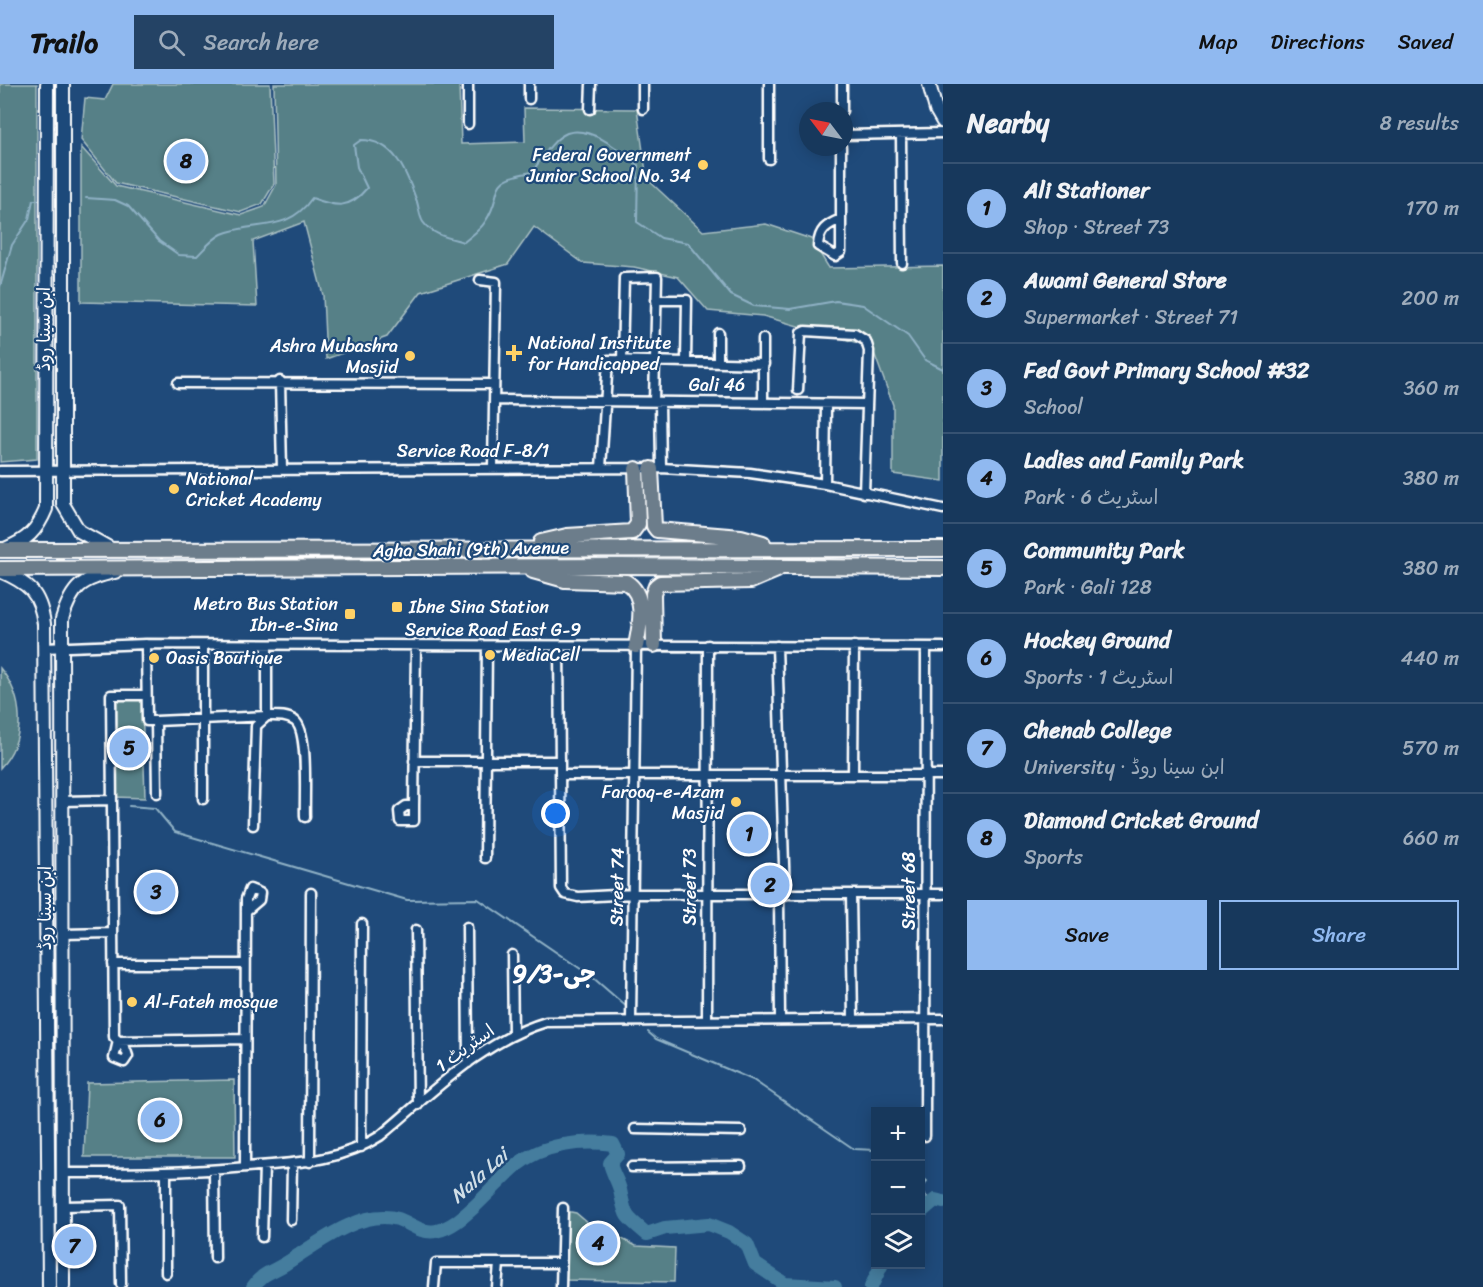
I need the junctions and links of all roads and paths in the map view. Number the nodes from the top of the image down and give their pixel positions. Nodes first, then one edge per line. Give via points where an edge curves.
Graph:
1 (47, 84) edge
2 (63, 84) edge
3 (468, 84) edge
4 (529, 84) edge
5 (591, 84) edge
6 (643, 84) edge
7 (769, 84) edge
8 (842, 84) edge
9 (929, 84) edge
10 (528, 99) dead end
11 (842, 102) edge
12 (590, 109) dead end
13 (643, 109) dead end
14 (943, 122) edge
15 (468, 124) dead end
16 (943, 132) edge
17 (853, 135) edge
18 (901, 135) junction
19 (841, 156) edge
20 (769, 159) dead end
21 (841, 219) dead end
22 (902, 263) dead end
23 (480, 280) dead end
24 (656, 300) junction
25 (718, 333) dead end
26 (763, 339) dead end
27 (622, 360) junction
28 (656, 360) junction
29 (686, 361) junction
30 (718, 362) junction
31 (764, 364) junction
32 (280, 381) junction
33 (178, 383) dead end
34 (494, 384) junction
35 (798, 390) dead end
36 (495, 400) junction
37 (607, 400) junction
38 (764, 401) junction
39 (657, 402) junction
40 (867, 404) junction
41 (826, 406) junction
42 (493, 467) junction
43 (601, 468) junction
44 (282, 469) junction
45 (636, 469) junction
46 (656, 469) junction
47 (46, 470) junction
48 (64, 470) junction
49 (0, 471) edge
50 (825, 484) junction
51 (864, 493) junction
52 (943, 509) edge
53 (516, 548) junction
54 (782, 548) junction
55 (427, 549) junction
56 (943, 549) edge
57 (2, 550) edge
58 (113, 550) junction
59 (517, 567) junction
60 (425, 568) junction
61 (782, 568) junction
62 (943, 568) edge
63 (128, 569) junction
64 (0, 570) edge
65 (647, 605) junction
66 (647, 624) junction
67 (147, 644) junction
68 (203, 645) junction
69 (654, 645) junction
70 (708, 645) junction
71 (777, 645) junction
72 (267, 646) junction
73 (487, 646) junction
74 (559, 646) junction
75 (636, 646) junction
76 (854, 646) junction
77 (62, 647) junction
78 (416, 647) junction
79 (926, 647) junction
80 (943, 647) edge
81 (44, 648) junction
82 (146, 695) junction
83 (267, 716) junction
84 (203, 718) junction
85 (156, 721) junction
86 (414, 760) junction
87 (560, 761) junction
88 (486, 762) junction
89 (561, 775) junction
90 (854, 775) junction
91 (943, 775) edge
92 (634, 776) junction
93 (706, 776) junction
94 (783, 776) junction
95 (925, 776) junction
96 (157, 794) dead end
97 (203, 799) dead end
98 (111, 800) junction
99 (62, 801) junction
100 (414, 806) dead end
101 (305, 817) dead end
102 (253, 825) dead end
103 (485, 858) dead end
104 (310, 893) dead end
105 (634, 894) junction
106 (706, 894) junction
107 (925, 894) junction
108 (943, 894) edge
109 (782, 895) junction
110 (851, 895) junction
111 (246, 911) dead end
112 (362, 924) dead end
113 (466, 927) dead end
114 (417, 930) dead end
115 (112, 933) junction
116 (63, 934) junction
117 (512, 955) dead end
118 (113, 964) junction
119 (244, 964) junction
120 (943, 1019) edge
121 (632, 1020) junction
122 (707, 1020) junction
123 (780, 1020) junction
124 (853, 1020) junction
125 (924, 1020) junction
126 (513, 1034) junction
127 (244, 1039) junction
128 (468, 1063) junction
129 (417, 1105) junction
130 (925, 1107) edge
131 (635, 1129) dead end
132 (741, 1131) dead end
133 (361, 1147) junction
134 (310, 1162) junction
135 (292, 1163) junction
136 (264, 1166) junction
137 (741, 1166) dead end
138 (245, 1167) junction
139 (632, 1167) dead end
140 (214, 1171) junction
141 (63, 1173) junction
142 (166, 1173) junction
143 (63, 1206) junction
144 (563, 1208) dead end
145 (291, 1220) dead end
146 (262, 1237) dead end
147 (215, 1258) dead end
148 (561, 1263) junction
149 (499, 1264) junction
150 (166, 1274) dead end
151 (121, 1284) dead end
152 (49, 1287) edge
153 (63, 1287) edge
154 (434, 1287) edge
155 (498, 1287) edge
156 (561, 1287) edge

1 - 47 main road, ابن سینا روڈ
2 - 48 main road, ابن سینا روڈ
3 - 15 street
4 - 10 street
5 - 12 street
6 - 13 street
7 - 20 street
8 - 11 street
9 - 14 main road
16 - 18 street
17 - 18 street
18 - 22 street
19 - 21 street
23 - 34 street via 496,282
24 - 27 street via 657,277 624,278
24 - 28 street
24 - 29 street via 687,300
25 - 30 street
26 - 31 street
27 - 28 street
27 - 37 street via 608,360
28 - 29 street
28 - 39 street
29 - 30 street
30 - 31 street
31 - 38 street
32 - 33 street
32 - 34 street
32 - 44 street
34 - 36 street
35 - 40 street via 801,333 855,334 866,341 869,351
36 - 37 street, Gali 46
36 - 42 street
37 - 39 street, Gali 46
37 - 43 street
38 - 39 street, Gali 46
38 - 41 street, Gali 46 via 771,405
39 - 46 street
40 - 41 street, Gali 46
40 - 51 street
41 - 50 street
42 - 43 street, Service Road F-8/1
42 - 44 street, Service Road F-8/1
43 - 45 street, Service Road F-8/1
44 - 48 street, Service Road F-8/1
45 - 46 street, Service Road F-8/1
45 - 53 main road via 638,524 632,532 567,536
46 - 50 street, Service Road F-8/1 via 750,473
46 - 54 main road via 657,530 741,537
47 - 48 street, Service Road F-8/1
47 - 49 street, Service Road F-8/1
47 - 57 main road, ابن سینا روڈ via 46,509 40,522 26,540
48 - 58 main road, ابن سینا روڈ via 63,504 74,525 90,539
50 - 51 street, Service Road F-8/1
51 - 52 street, Service Road F-8/1
53 - 54 main road, Agha Shahi (9th) Avenue
53 - 55 main road, Agha Shahi (9th) Avenue
54 - 56 main road, Agha Shahi (9th) Avenue
55 - 58 main road, Agha Shahi (9th) Avenue
55 - 60 main road via 434,556
57 - 58 main road, Agha Shahi (9th) Avenue
59 - 60 main road, Agha Shahi (9th) Avenue
59 - 61 main road, Agha Shahi (9th) Avenue
59 - 65 main road via 566,580 626,582
60 - 63 main road, Agha Shahi (9th) Avenue
61 - 62 main road, Agha Shahi (9th) Avenue
61 - 65 main road via 751,581 660,583
63 - 64 main road, Agha Shahi (9th) Avenue
63 - 77 main road, ابن سینا روڈ via 95,576 79,585 68,600 62,619
64 - 81 main road, ابن سینا روڈ via 24,581 42,607
65 - 66 main road
66 - 69 main road
66 - 75 main road
67 - 68 street, Service Road East G-9
67 - 77 street, Service Road East G-9
67 - 82 street
68 - 72 street, Service Road East G-9
68 - 84 street
69 - 70 street, Service Road East G-9
69 - 75 street, Service Road East G-9
70 - 71 street, Service Road East G-9
70 - 93 street, Street 73
71 - 76 street, Service Road East G-9
71 - 94 street
72 - 78 street, Service Road East G-9
72 - 83 street
73 - 74 street, Service Road East G-9
73 - 78 street, Service Road East G-9
73 - 88 street
74 - 75 street, Service Road East G-9
74 - 87 street
75 - 92 street, Street 74
76 - 79 street, Service Road East G-9
76 - 90 street
77 - 81 street, Service Road East G-9
77 - 99 main road, ابن سینا روڈ
78 - 86 street
79 - 80 street, Service Road East G-9
79 - 95 street, Street 68
81 - 152 main road, ابن سینا روڈ
82 - 85 street via 147,721
82 - 98 street via 111,695
83 - 84 street
83 - 101 street via 294,720 303,734
83 - 102 street via 256,726
84 - 85 street
84 - 97 street
85 - 96 street
86 - 88 street
86 - 100 street
87 - 88 street
87 - 89 street
88 - 103 street
89 - 92 street
89 - 105 street via 561,888 569,897
90 - 94 street
90 - 95 street
91 - 95 street
92 - 93 street
92 - 105 street, Street 74
93 - 94 street
93 - 106 street, Street 73
94 - 109 street
95 - 107 street, Street 68
98 - 99 street
98 - 115 street
99 - 116 main road, ابن سینا روڈ
104 - 134 street
105 - 106 street
105 - 121 street, Street 74
106 - 109 street
106 - 122 street, Street 73
107 - 108 street
107 - 110 street
107 - 125 street, Street 68
109 - 110 street
109 - 123 street
110 - 124 street
111 - 119 street via 259,900 256,890 250,889 246,899
112 - 133 street
113 - 128 street
114 - 129 street
115 - 116 street
115 - 118 street
116 - 141 main road, ابن سینا روڈ
117 - 126 street
118 - 119 street
118 - 127 street via 114,1037 118,1041
119 - 127 street
120 - 125 street, اسٹریٹ 1
121 - 122 street, اسٹریٹ 1
121 - 126 street, اسٹریٹ 1 via 546,1022
122 - 123 street, اسٹریٹ 1
123 - 124 street, اسٹریٹ 1
124 - 125 street, اسٹریٹ 1
125 - 130 street, Street 68
126 - 128 street, اسٹریٹ 1
127 - 138 street
128 - 129 street, اسٹریٹ 1
129 - 133 street, اسٹریٹ 1
131 - 132 street
133 - 134 street, اسٹریٹ 1 via 331,1159
134 - 135 street, اسٹریٹ 1
135 - 136 street, اسٹریٹ 1
135 - 145 street
136 - 138 street, اسٹریٹ 1
136 - 146 street
137 - 139 street
138 - 140 street, اسٹریٹ 1
140 - 142 street, اسٹریٹ 1
140 - 147 street
141 - 142 street, اسٹریٹ 1
141 - 143 main road, ابن سینا روڈ
142 - 150 street
143 - 151 street via 120,1205
143 - 153 main road, ابن سینا روڈ
144 - 148 street
148 - 149 street
148 - 156 street
149 - 154 street via 438,1263 434,1266
149 - 155 street

